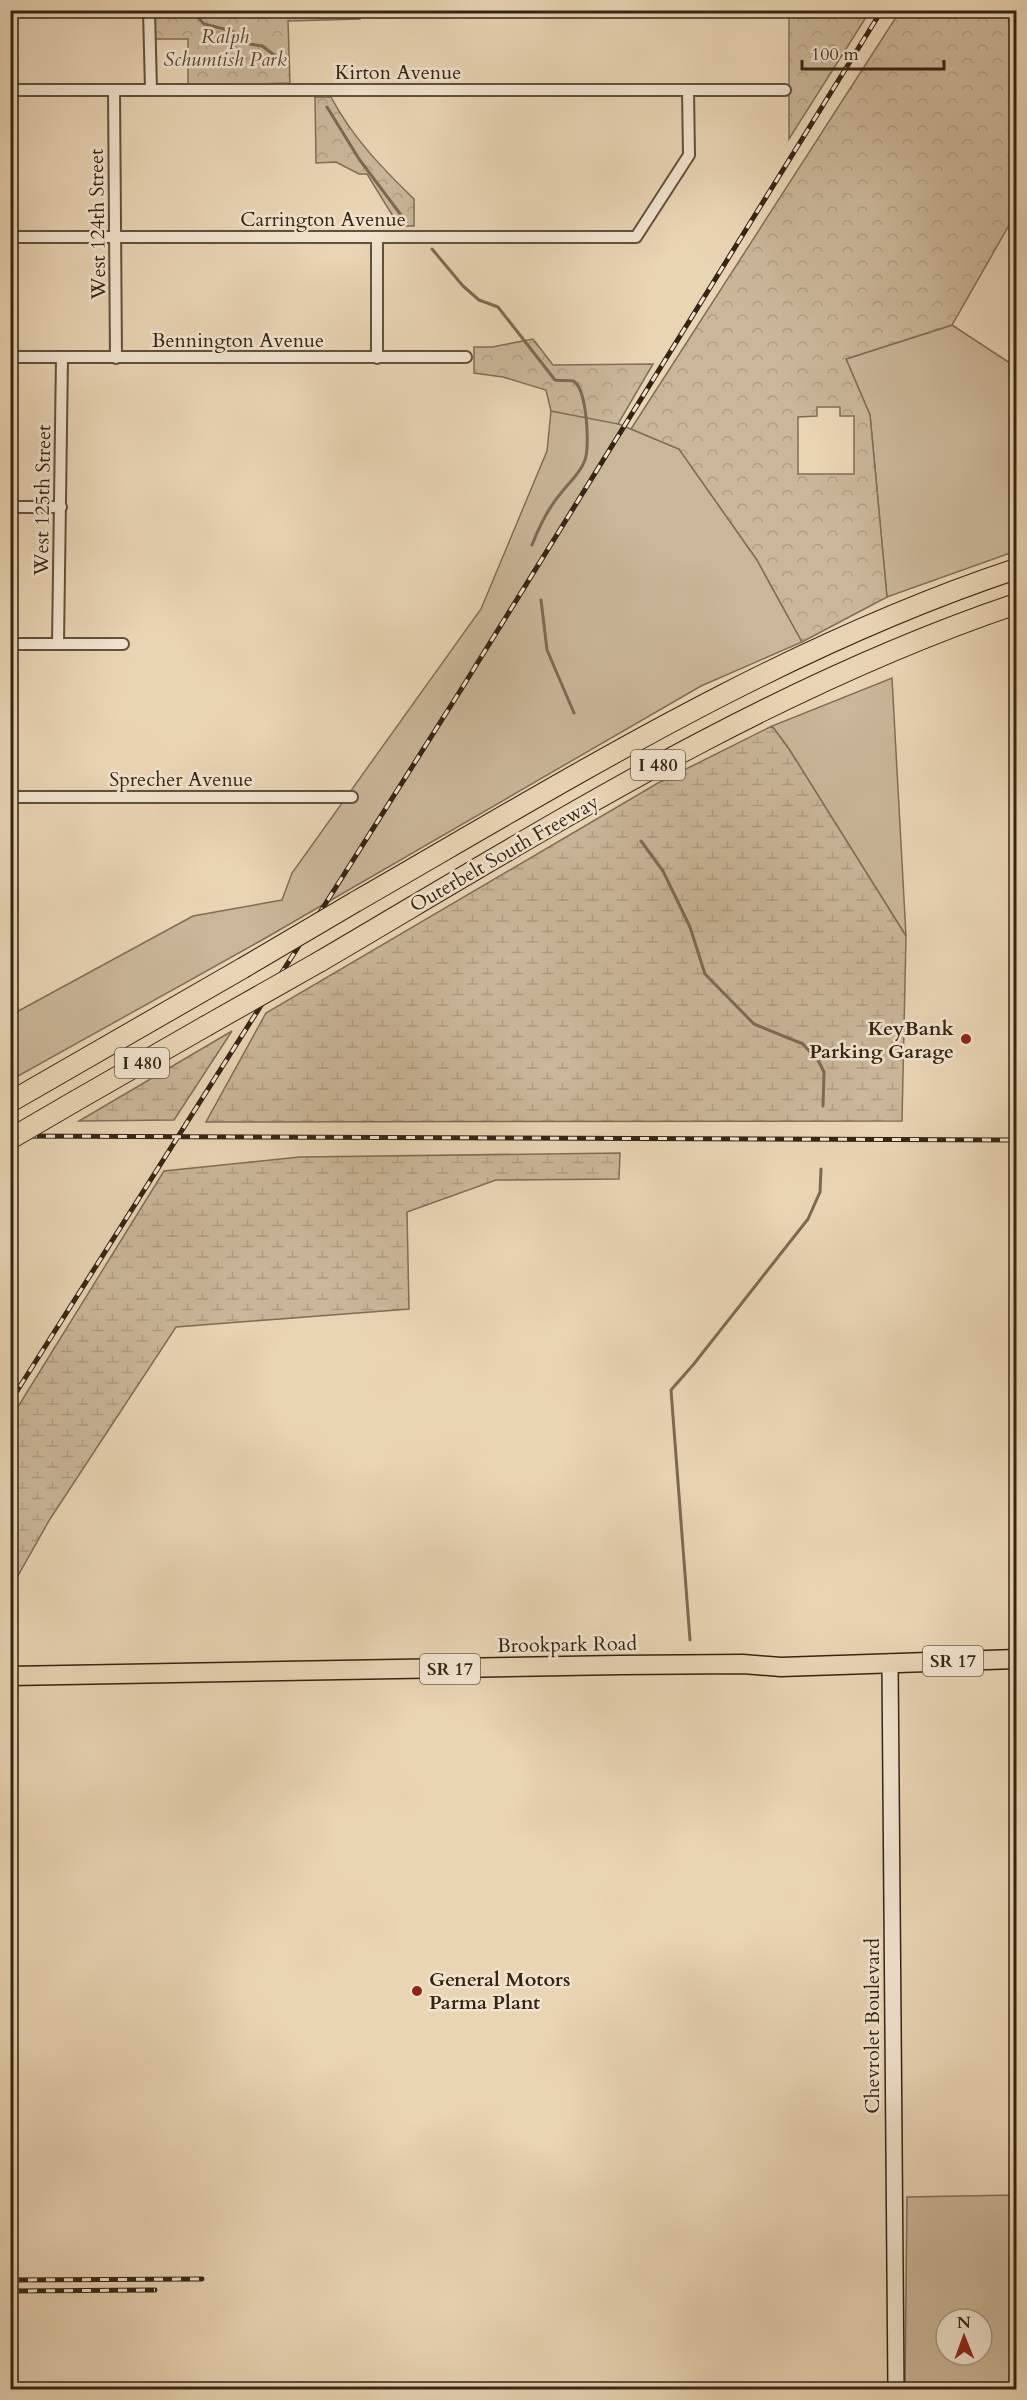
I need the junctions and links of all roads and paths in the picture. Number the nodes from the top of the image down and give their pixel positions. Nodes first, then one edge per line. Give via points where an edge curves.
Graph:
1 (149, 10) edge
2 (10, 90) edge
3 (114, 90) junction
4 (151, 90) junction
5 (688, 90) junction
6 (785, 90) dead end
7 (10, 237) edge
8 (114, 237) junction
9 (377, 237) junction
10 (10, 357) edge
11 (62, 357) junction
12 (466, 357) dead end
13 (116, 358) junction
14 (377, 358) junction
15 (10, 507) edge
16 (61, 507) junction
17 (1017, 569) edge
18 (1017, 604) edge
19 (10, 644) edge
20 (58, 644) junction
21 (123, 644) dead end
22 (10, 796) edge
23 (352, 797) dead end
24 (12, 1101) edge
25 (10, 1139) edge
26 (1017, 1659) edge
27 (890, 1662) junction
28 (10, 1676) edge
29 (896, 2390) edge

1 - 4 street
2 - 3 street, Kirton Avenue
3 - 4 street, Kirton Avenue
3 - 8 street, West 124th Street
4 - 5 street, Kirton Avenue
5 - 6 street, Kirton Avenue
5 - 9 street, Carrington Avenue via 689,155 636,237
7 - 8 street, Carrington Avenue
8 - 9 street, Carrington Avenue
8 - 13 street, West 124th Street
9 - 14 street
10 - 11 street, Bennington Avenue
11 - 13 street, Bennington Avenue
11 - 16 street, West 125th Street
12 - 14 street, Bennington Avenue
13 - 14 street, Bennington Avenue
15 - 16 street
16 - 20 street, West 125th Street
17 - 24 highway, Outerbelt South Freeway / I 480, bridge via 867,627 695,710
18 - 25 highway, Outerbelt South Freeway / I 480, bridge via 892,651 703,740
19 - 20 street
20 - 21 street
22 - 23 street, Sprecher Avenue
26 - 27 main road, Brookpark Road / SR 17
27 - 28 main road, Brookpark Road / SR 17 via 781,1667 620,1665
27 - 29 main road, Chevrolet Boulevard

